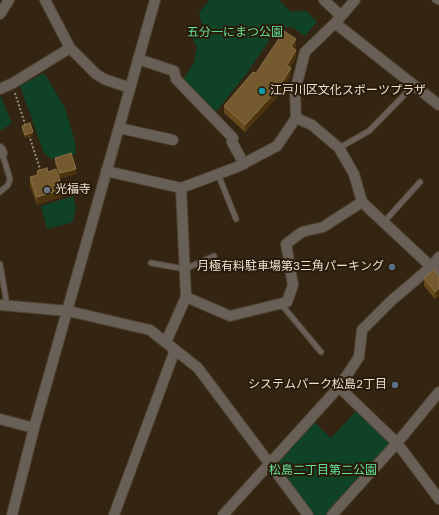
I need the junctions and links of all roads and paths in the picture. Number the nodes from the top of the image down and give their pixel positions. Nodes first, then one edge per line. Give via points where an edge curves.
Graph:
1 (9, 0) edge
2 (45, 0) edge
3 (155, 0) edge
4 (324, 0) edge
5 (355, 0) edge
6 (435, 0) edge
7 (439, 2) edge
8 (0, 14) edge
9 (338, 20) junction
10 (70, 48) junction
11 (138, 59) junction
12 (414, 85) junction
13 (13, 88) dead end
14 (130, 88) junction
15 (0, 89) edge
16 (439, 105) edge
17 (296, 118) junction
18 (119, 128) junction
19 (173, 140) dead end
20 (339, 148) junction
21 (1, 151) edge
22 (244, 164) junction
23 (106, 171) junction
24 (41, 172) edge
25 (218, 174) junction
26 (420, 182) dead end
27 (181, 188) junction
28 (0, 192) edge
29 (362, 202) junction
30 (236, 219) dead end
31 (384, 222) junction
32 (214, 256) dead end
33 (439, 257) edge
34 (0, 264) edge
35 (151, 264) dead end
36 (432, 266) junction
37 (185, 268) junction
38 (439, 274) edge
39 (186, 297) junction
40 (281, 304) junction
41 (4, 305) edge
42 (68, 311) junction
43 (166, 342) junction
44 (174, 350) junction
45 (321, 352) dead end
46 (339, 387) junction
47 (439, 392) edge
48 (0, 419) edge
49 (34, 428) junction
50 (397, 443) junction
51 (269, 464) junction
52 (439, 499) edge
53 (12, 515) edge
54 (114, 515) edge
55 (223, 515) edge
56 (308, 515) edge
57 (332, 515) edge

1 - 8 street
2 - 10 street
3 - 11 street
4 - 9 street
5 - 9 street
6 - 7 lane
9 - 12 street
9 - 17 street via 305,52 295,91
10 - 14 street via 96,74
10 - 15 street
11 - 14 street
11 - 22 street via 174,71 176,79 233,138 232,142
12 - 16 street
12 - 20 lane via 369,131
13 - 24 path
14 - 18 street
17 - 20 street via 312,125
17 - 22 street via 277,146
18 - 19 street
18 - 23 street
20 - 29 street via 354,174
21 - 28 lane via 10,179 8,185
22 - 25 street
23 - 27 street
23 - 42 street
25 - 27 street
25 - 30 lane
26 - 31 lane
27 - 37 street
29 - 31 street
29 - 40 street via 323,227 302,232 286,244 293,286 287,302
31 - 36 street
32 - 37 lane
33 - 36 street
34 - 41 lane
35 - 37 lane
36 - 38 street
36 - 46 street via 362,330 359,357
37 - 39 street
39 - 40 street via 230,316
39 - 43 street
40 - 45 lane
41 - 42 street
42 - 43 street via 150,330
42 - 49 street
43 - 44 street
44 - 51 street via 198,368
44 - 54 street
46 - 50 street
46 - 51 street
47 - 50 street
48 - 49 street
49 - 53 street
50 - 52 street
50 - 57 street
51 - 55 street
51 - 56 street

